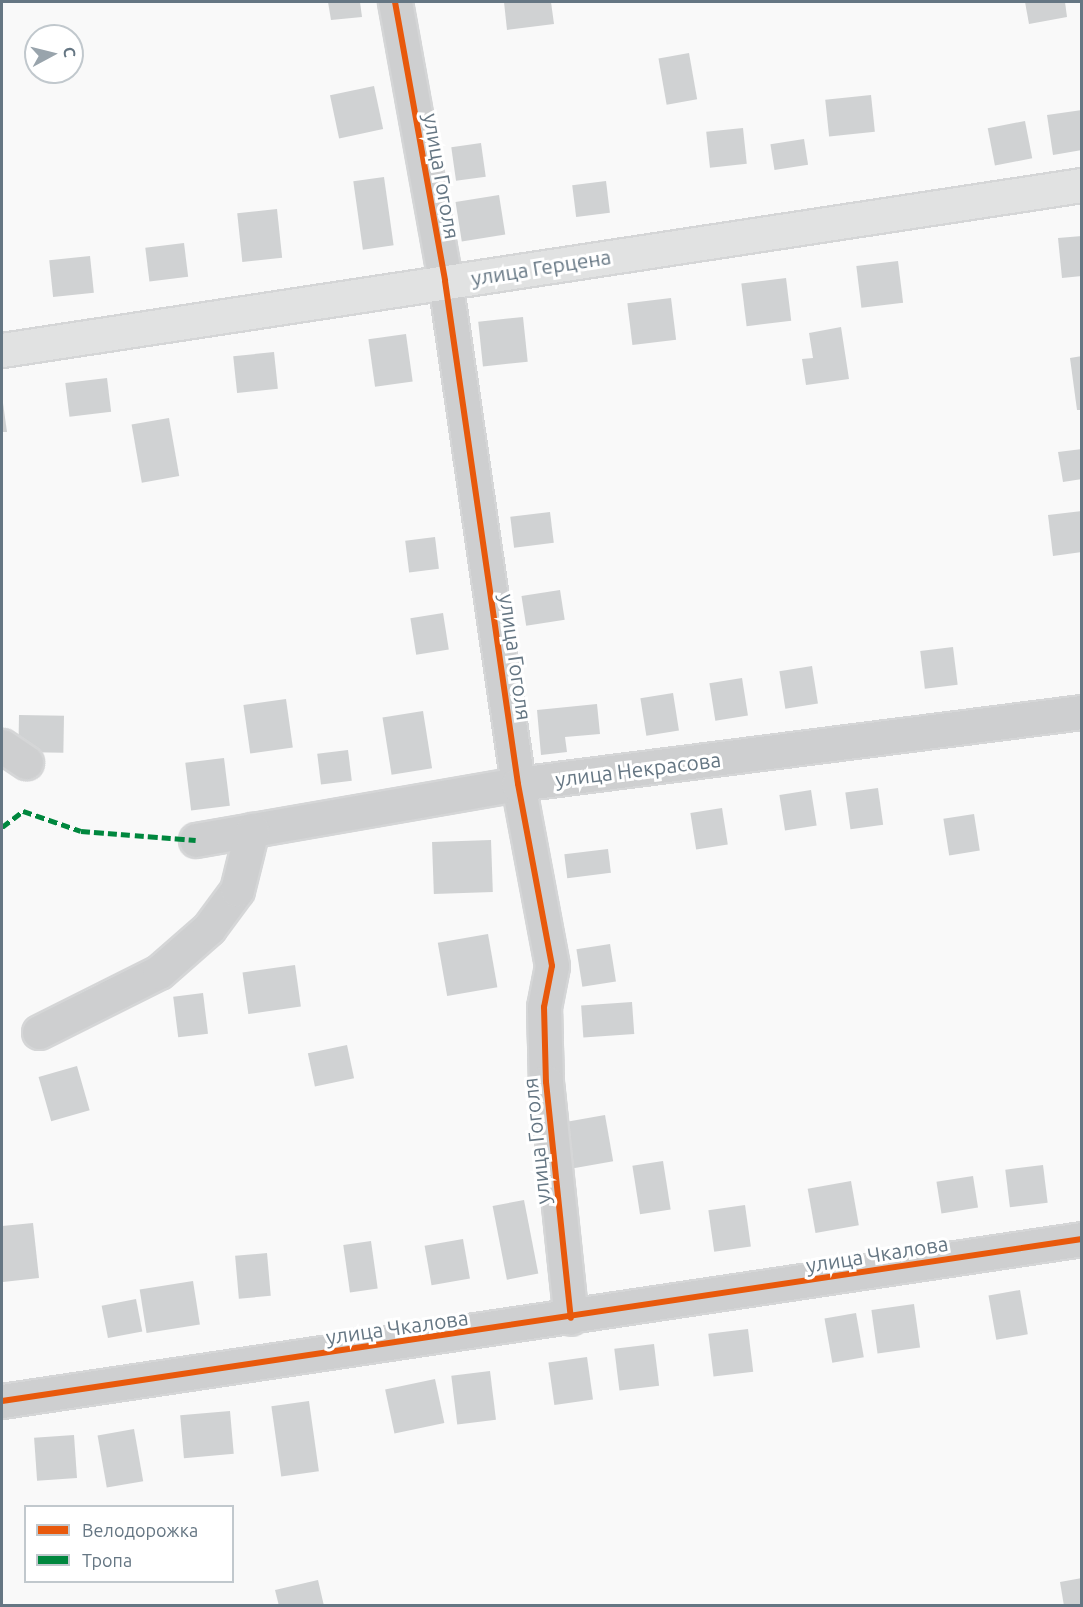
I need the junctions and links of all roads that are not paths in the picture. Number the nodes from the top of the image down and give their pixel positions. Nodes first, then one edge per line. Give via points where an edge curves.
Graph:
1 (395, 2) edge
2 (1082, 185) edge
3 (445, 281) junction
4 (2, 350) edge
5 (1082, 712) edge
6 (518, 784) junction
7 (252, 830) junction
8 (196, 840) dead end
9 (39, 1032) dead end
10 (1082, 1239) edge
11 (571, 1318) junction
12 (2, 1401) edge

1 - 3 street, улица Гоголя
2 - 3 main road, улица Герцена
3 - 4 main road, улица Герцена
3 - 6 street, улица Гоголя
5 - 6 street, улица Некрасова
6 - 7 street, улица Некрасова
6 - 11 street, улица Гоголя via 552,966 544,1007 546,1082
7 - 8 street, улица Некрасова
7 - 9 street via 237,890 209,928 159,972
10 - 11 street, улица Чкалова
11 - 12 street, улица Чкалова

